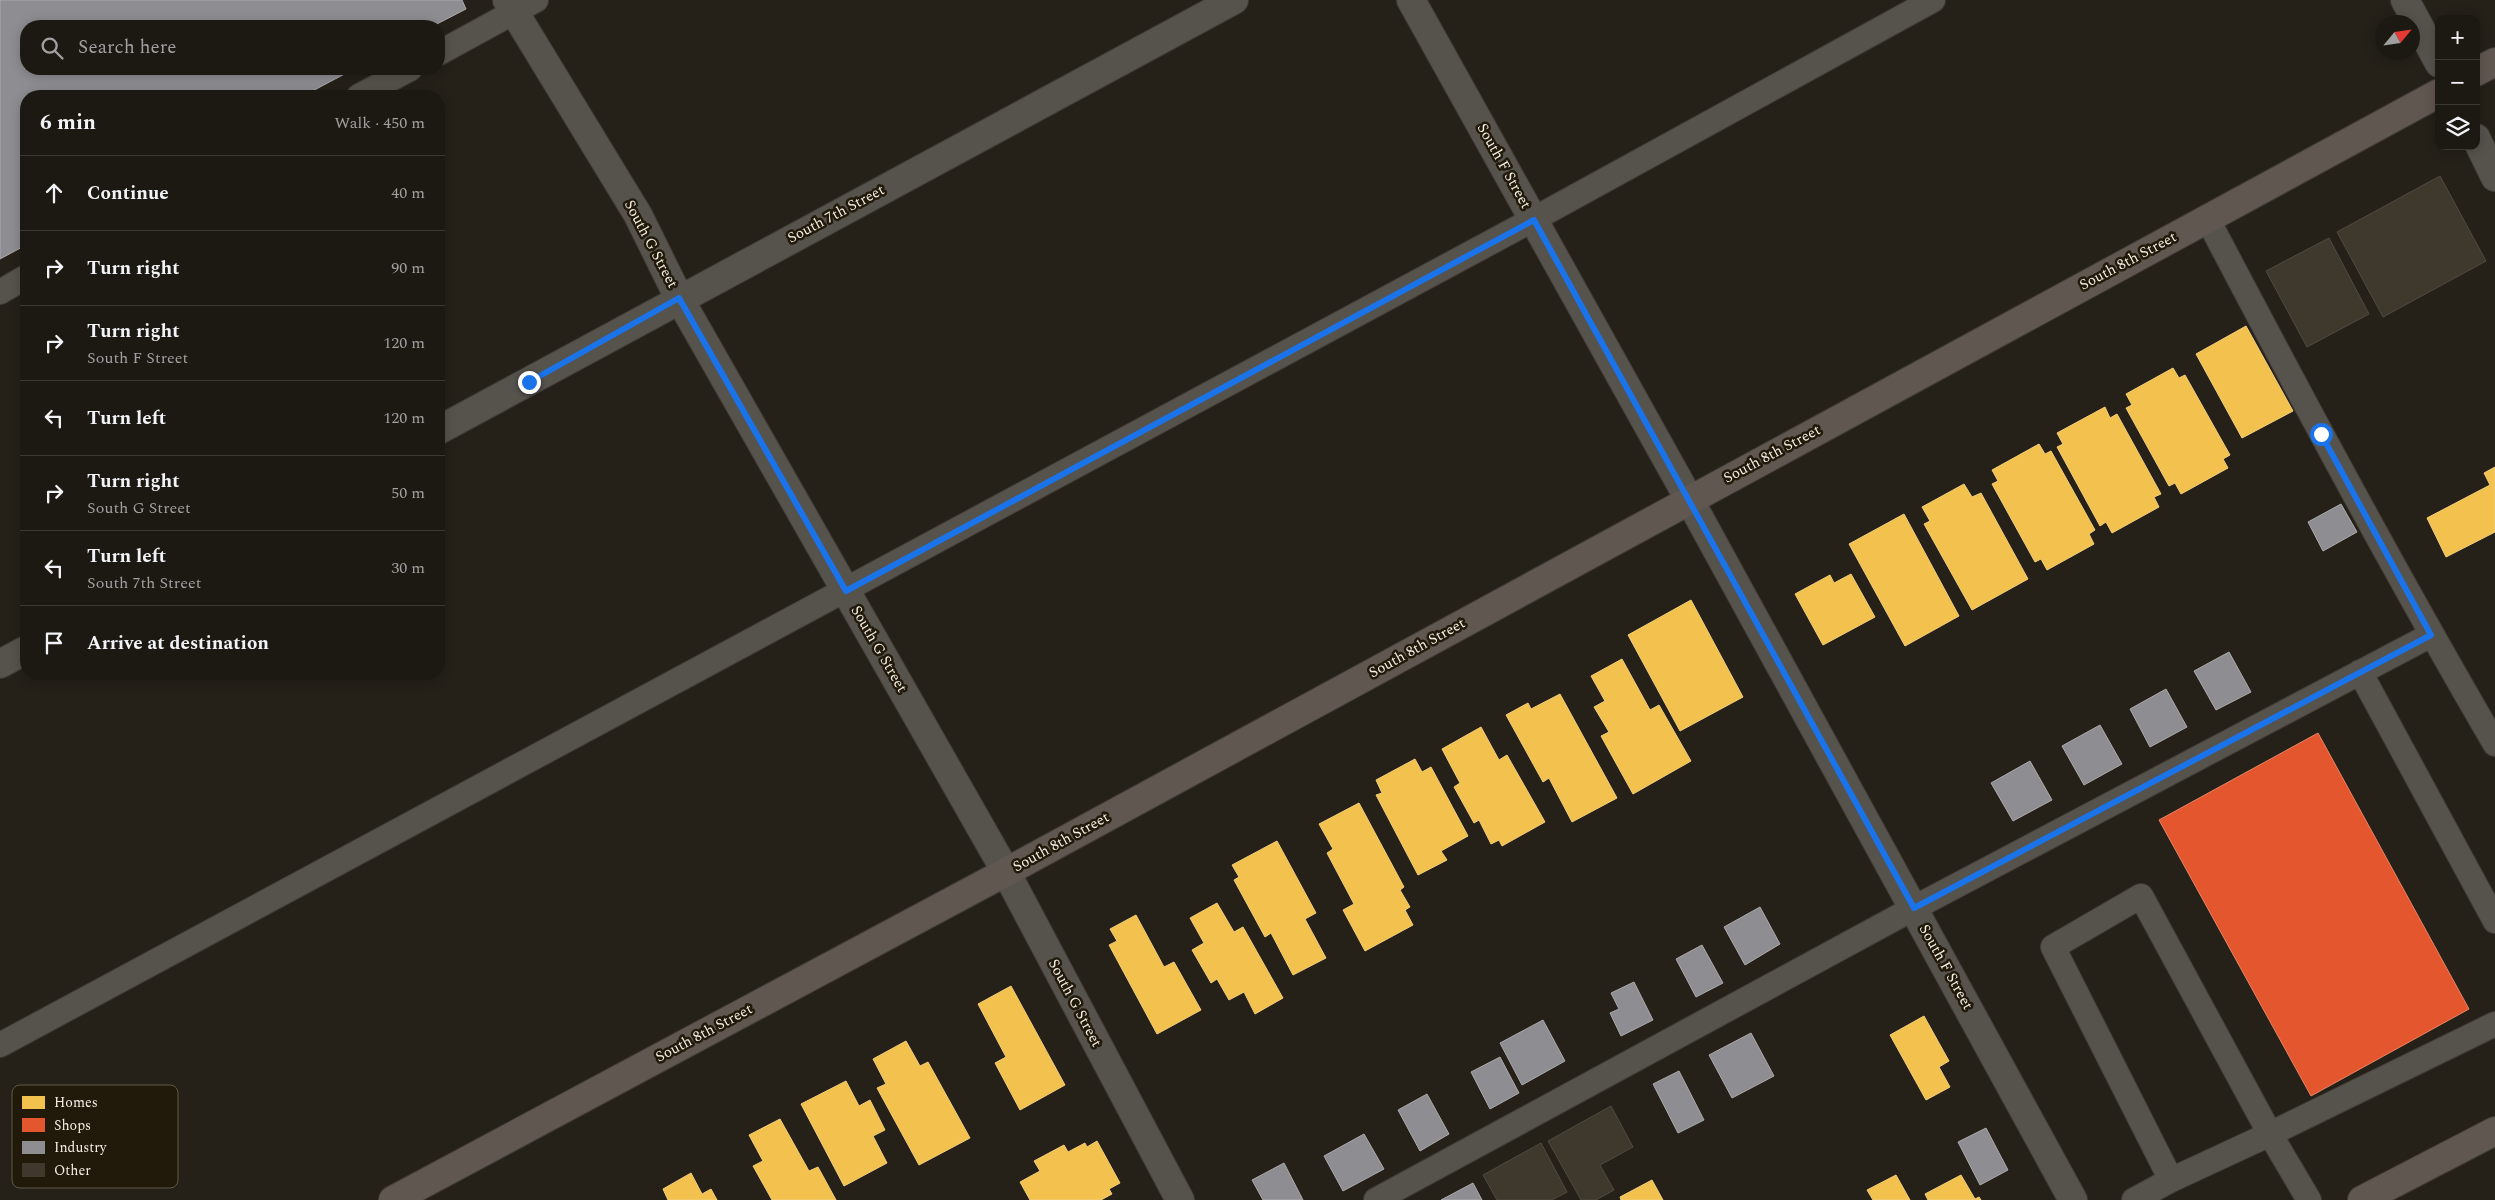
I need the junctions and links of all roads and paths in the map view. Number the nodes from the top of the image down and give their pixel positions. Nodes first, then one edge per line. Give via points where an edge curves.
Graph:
1 (1234, 0) edge
2 (1411, 0) edge
3 (1933, 0) edge
4 (2405, 0) edge
5 (519, 4) edge
6 (445, 49) edge
7 (2437, 60) edge
8 (2495, 62) edge
9 (2480, 70) edge
10 (399, 75) edge
11 (370, 90) edge
12 (2435, 95) edge
13 (2480, 146) edge
14 (2495, 177) edge
15 (2207, 218) junction
16 (1534, 220) junction
17 (20, 280) edge
18 (0, 292) edge
19 (679, 298) junction
20 (445, 427) edge
21 (1689, 499) junction
22 (846, 591) junction
23 (2431, 635) junction
24 (20, 653) edge
25 (0, 664) edge
26 (2360, 672) junction
27 (2495, 744) edge
28 (1006, 872) junction
29 (1914, 908) junction
30 (2495, 922) edge
31 (2495, 1024) edge
32 (0, 1045) edge
33 (2495, 1131) edge
34 (2270, 1134) junction
35 (2171, 1180) junction
36 (393, 1200) edge
37 (1180, 1200) edge
38 (1376, 1200) edge
39 (2073, 1200) edge
40 (2134, 1200) edge
41 (2309, 1200) edge
42 (2362, 1200) edge

1 - 19 street, South 7th Street
2 - 16 street, South F Street
3 - 16 lane
4 - 7 street
5 - 6 lane
5 - 19 street, South G Street via 638,215
8 - 9 highway
10 - 11 lane
12 - 15 highway, South 8th Street
13 - 14 street
15 - 21 highway, South 8th Street
15 - 23 lane
16 - 21 street, South F Street
16 - 22 lane
17 - 18 lane
19 - 20 street, South 7th Street
19 - 22 street, South G Street
21 - 28 highway, South 8th Street
21 - 29 street, South F Street
22 - 28 street, South G Street
22 - 32 lane
23 - 26 lane
23 - 27 lane
24 - 25 street
26 - 29 lane
26 - 30 lane
28 - 36 highway, South 8th Street
28 - 37 street, South G Street
29 - 38 lane
29 - 39 street, South F Street
31 - 34 lane
33 - 42 highway
34 - 35 lane
34 - 35 lane via 2142,896 2053,947
34 - 41 lane
35 - 40 lane

